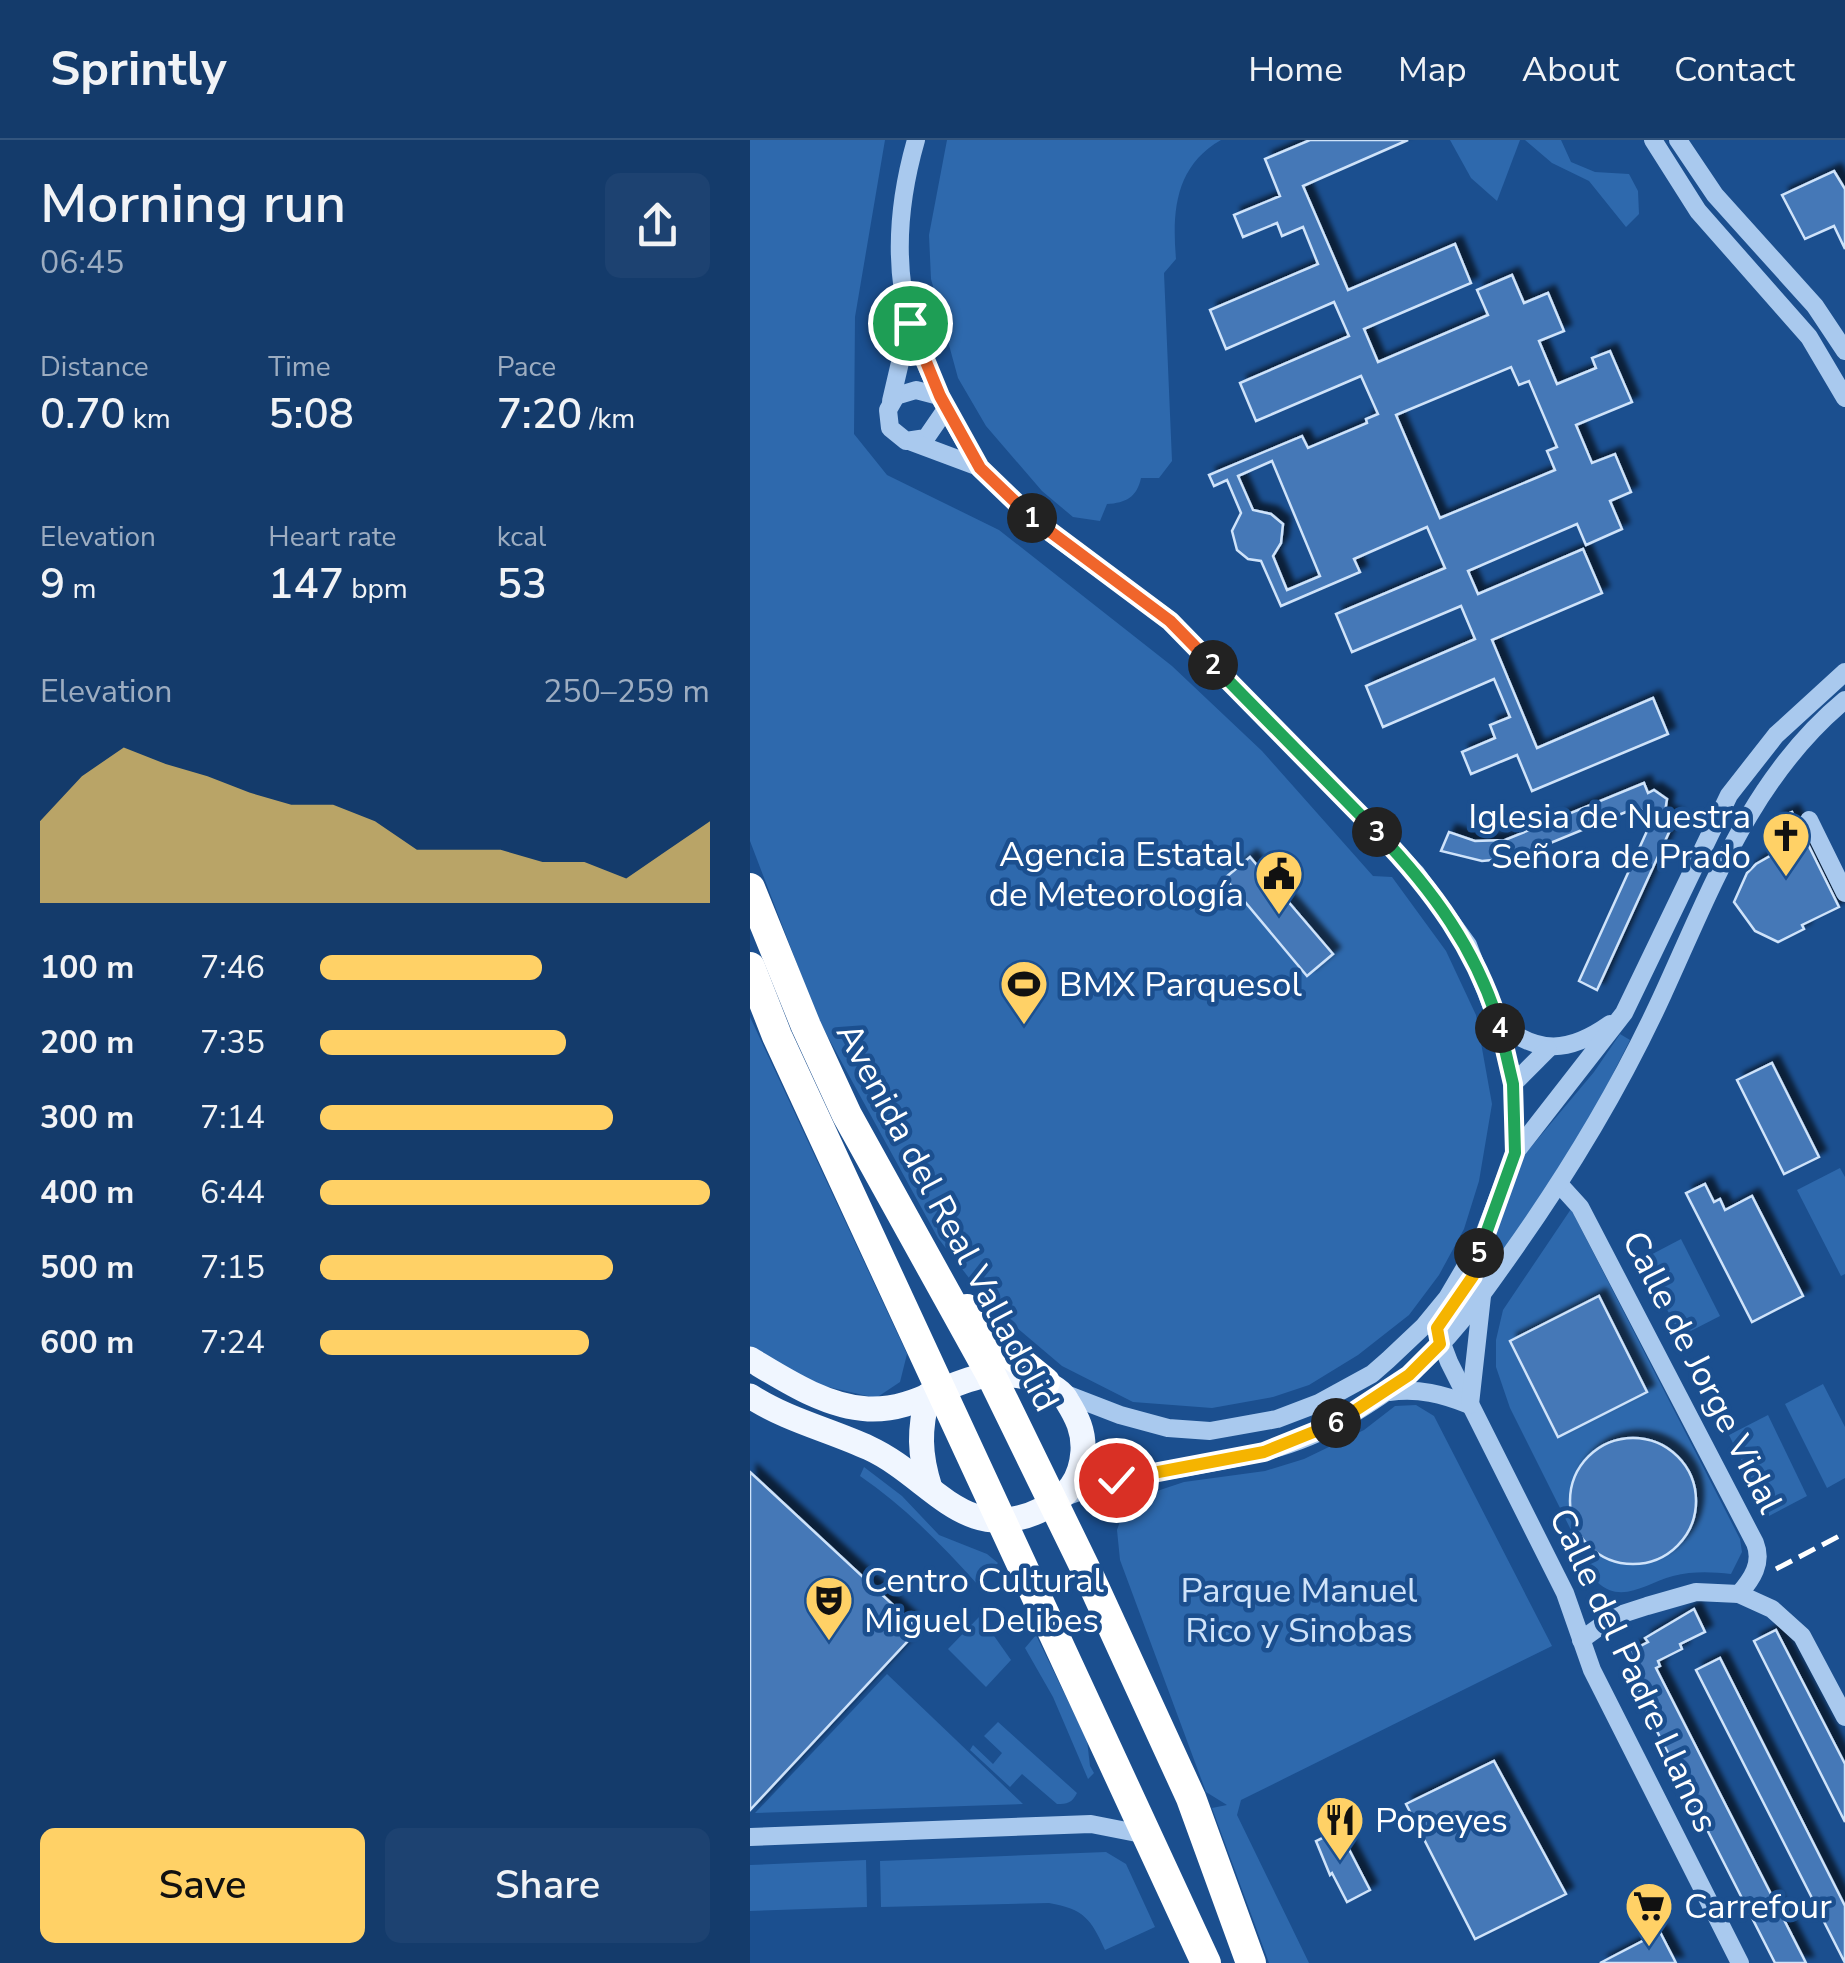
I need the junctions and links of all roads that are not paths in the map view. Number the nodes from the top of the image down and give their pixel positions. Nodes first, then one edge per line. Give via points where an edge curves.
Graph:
1 (916, 140) edge
2 (1653, 140) edge
3 (1678, 140) edge
4 (910, 323) junction
5 (1845, 351) edge
6 (1845, 398) edge
7 (891, 402) junction
8 (943, 402) junction
9 (912, 442) junction
10 (980, 468) junction
11 (1845, 672) edge
12 (1845, 700) edge
13 (1809, 820) dead end
14 (750, 888) edge
15 (1845, 893) edge
16 (750, 967) edge
17 (1624, 1013) junction
18 (1498, 1023) junction
19 (1548, 1049) junction
20 (1513, 1084) junction
21 (1515, 1153) junction
22 (1560, 1185) junction
23 (1483, 1237) junction
24 (936, 1276) junction
25 (1482, 1296) junction
26 (1440, 1344) junction
27 (1403, 1347) junction
28 (750, 1359) edge
29 (990, 1373) junction
30 (1054, 1388) junction
31 (935, 1392) junction
32 (1384, 1393) junction
33 (750, 1396) edge
34 (1470, 1405) junction
35 (930, 1488) junction
36 (1061, 1500) junction
37 (1002, 1523) junction
38 (1739, 1594) junction
39 (1581, 1640) junction
40 (1845, 1718) edge
41 (1112, 1808) junction
42 (1148, 1835) junction
43 (750, 1837) edge
44 (1206, 1963) edge
45 (1251, 1963) edge
46 (1740, 1963) edge

1 - 4 street via 903,184 899,246
2 - 6 street via 1698,211 1809,338
3 - 5 street via 1715,195 1815,306
4 - 7 street
4 - 8 street
7 - 8 street via 910,390
7 - 9 street via 890,428
8 - 9 street via 932,433
8 - 10 street
9 - 10 street
10 - 18 street via 1038,524 1170,621 1416,873 1468,945
11 - 17 street via 1776,735 1728,795
12 - 22 street via 1782,765 1743,822 1632,1056
13 - 15 street
14 - 24 highway, Avenida del Real Valladolid via 847,1115
16 - 31 highway, Avenida del Real Valladolid
17 - 19 street via 1589,1038
17 - 21 street
18 - 19 street via 1519,1040
18 - 20 street
19 - 20 street
20 - 21 street
21 - 23 street
22 - 25 street
22 - 38 street, Calle de Jorge Vidal via 1580,1207 1755,1543 1758,1562
23 - 26 street via 1473,1276 1437,1328
23 - 27 street via 1447,1298
24 - 29 highway, Avenida del Real Valladolid
24 - 30 highway via 1007,1352
25 - 26 street
25 - 34 street
26 - 27 street
26 - 32 street
26 - 34 street, Calle del Padre Llanos
27 - 30 street via 1372,1374 1319,1403 1278,1419 1210,1431 1168,1428
28 - 31 main road via 837,1404 871,1410
29 - 30 main road via 1020,1374
29 - 31 main road
29 - 36 highway, Avenida del Real Valladolid
30 - 36 main road via 1084,1440 1082,1464
31 - 35 main road via 920,1439
31 - 37 highway, Avenida del Real Valladolid
32 - 34 street via 1436,1392
32 - 36 street via 1340,1422 1264,1452 1103,1482
33 - 35 main road via 870,1448
34 - 39 street, Calle del Padre Llanos via 1565,1593
35 - 37 main road via 956,1509
36 - 37 main road
36 - 45 highway, Avenida del Real Valladolid via 1191,1798
37 - 41 highway, Avenida del Real Valladolid
38 - 39 street via 1696,1592 1647,1606 1613,1617
38 - 40 street via 1772,1609 1802,1636
39 - 46 street, Calle del Padre Llanos
41 - 42 highway, Avenida del Real Valladolid
41 - 42 street
41 - 43 street
42 - 44 highway, Avenida del Real Valladolid

